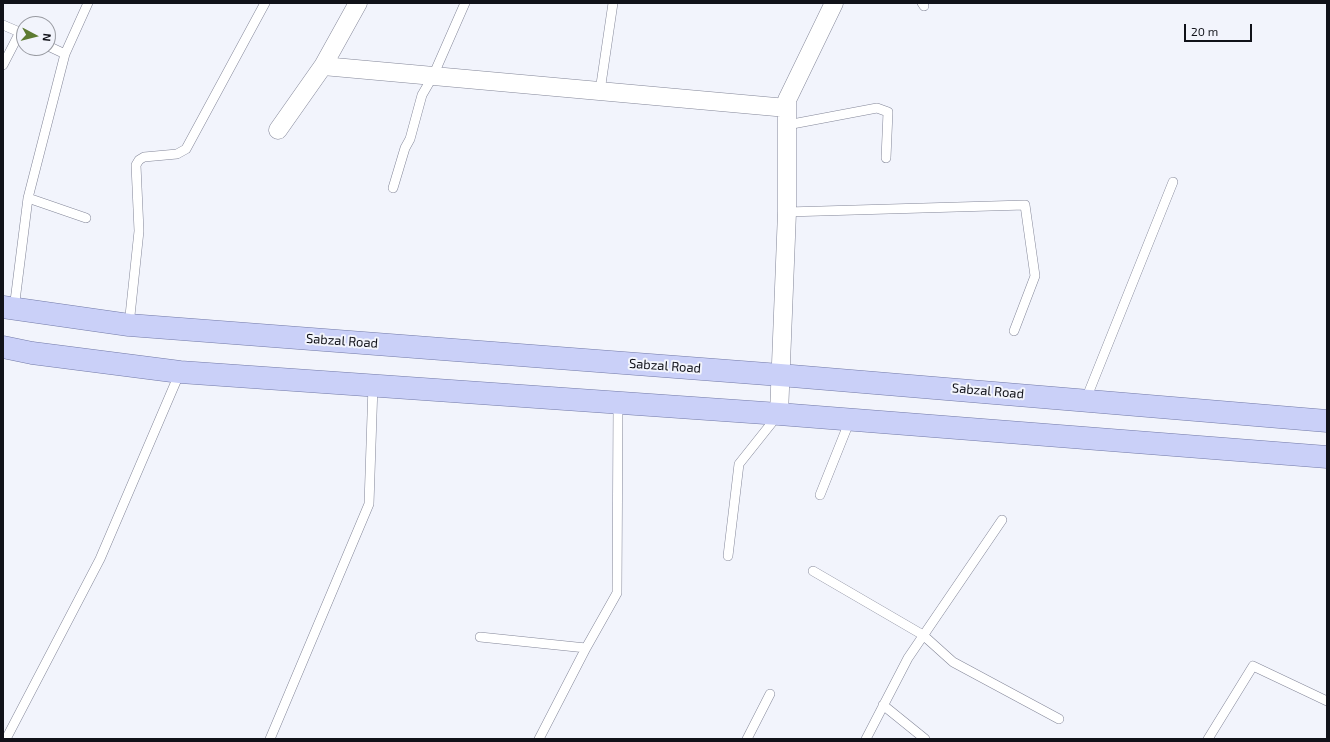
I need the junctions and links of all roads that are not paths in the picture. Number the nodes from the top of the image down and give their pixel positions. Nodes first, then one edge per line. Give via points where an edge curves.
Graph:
1 (88, 3) edge
2 (265, 3) edge
3 (358, 3) edge
4 (465, 3) edge
5 (613, 3) edge
6 (829, 4) edge
7 (3, 24) edge
8 (16, 30) edge
9 (16, 43) edge
10 (56, 50) edge
11 (65, 54) junction
12 (3, 65) edge
13 (323, 66) junction
14 (433, 76) junction
15 (600, 91) junction
16 (787, 116) junction
17 (278, 130) dead end
18 (886, 158) dead end
19 (1173, 182) dead end
20 (393, 188) dead end
21 (28, 198) junction
22 (787, 212) junction
23 (86, 218) dead end
24 (8, 308) edge
25 (129, 325) junction
26 (1014, 331) dead end
27 (3, 347) edge
28 (180, 372) junction
29 (780, 375) junction
30 (373, 385) junction
31 (1086, 399) junction
32 (618, 404) junction
33 (779, 414) junction
34 (850, 420) junction
35 (1327, 421) edge
36 (1327, 457) edge
37 (820, 495) dead end
38 (1002, 520) dead end
39 (728, 556) dead end
40 (813, 571) dead end
41 (923, 635) junction
42 (480, 637) dead end
43 (586, 648) junction
44 (770, 694) dead end
45 (1327, 701) edge
46 (883, 705) junction
47 (1059, 719) dead end
48 (6, 739) edge
49 (270, 739) edge
50 (540, 739) edge
51 (747, 739) edge
52 (866, 739) edge
53 (925, 739) edge
54 (1208, 739) edge

1 - 11 lane
2 - 25 lane via 186,149 177,154 144,157 136,165 139,231
3 - 13 street
4 - 14 lane
5 - 15 lane
6 - 16 street via 787,100
7 - 8 lane
9 - 12 lane
10 - 11 lane
11 - 21 lane
13 - 14 street
13 - 17 street
14 - 15 street
14 - 20 lane via 422,95
15 - 16 street
16 - 18 lane via 877,108 888,112
16 - 22 street
19 - 31 lane
21 - 23 lane
21 - 24 lane
22 - 26 lane via 1025,205 1035,276
22 - 29 street
24 - 25 main road, Sabzal Road
25 - 29 main road, Sabzal Road
27 - 28 main road
28 - 30 main road
28 - 48 lane via 100,559
29 - 31 main road, Sabzal Road
29 - 33 street
30 - 32 main road
30 - 49 lane via 369,504
31 - 35 main road, Sabzal Road
32 - 33 main road
32 - 43 lane via 617,594
33 - 34 main road
33 - 39 lane via 739,464
34 - 36 main road
34 - 37 lane
38 - 41 lane
40 - 41 lane
41 - 46 lane
41 - 47 lane via 953,662
42 - 43 lane
43 - 50 lane
44 - 51 lane
45 - 54 lane via 1253,666
46 - 52 lane
46 - 53 lane

